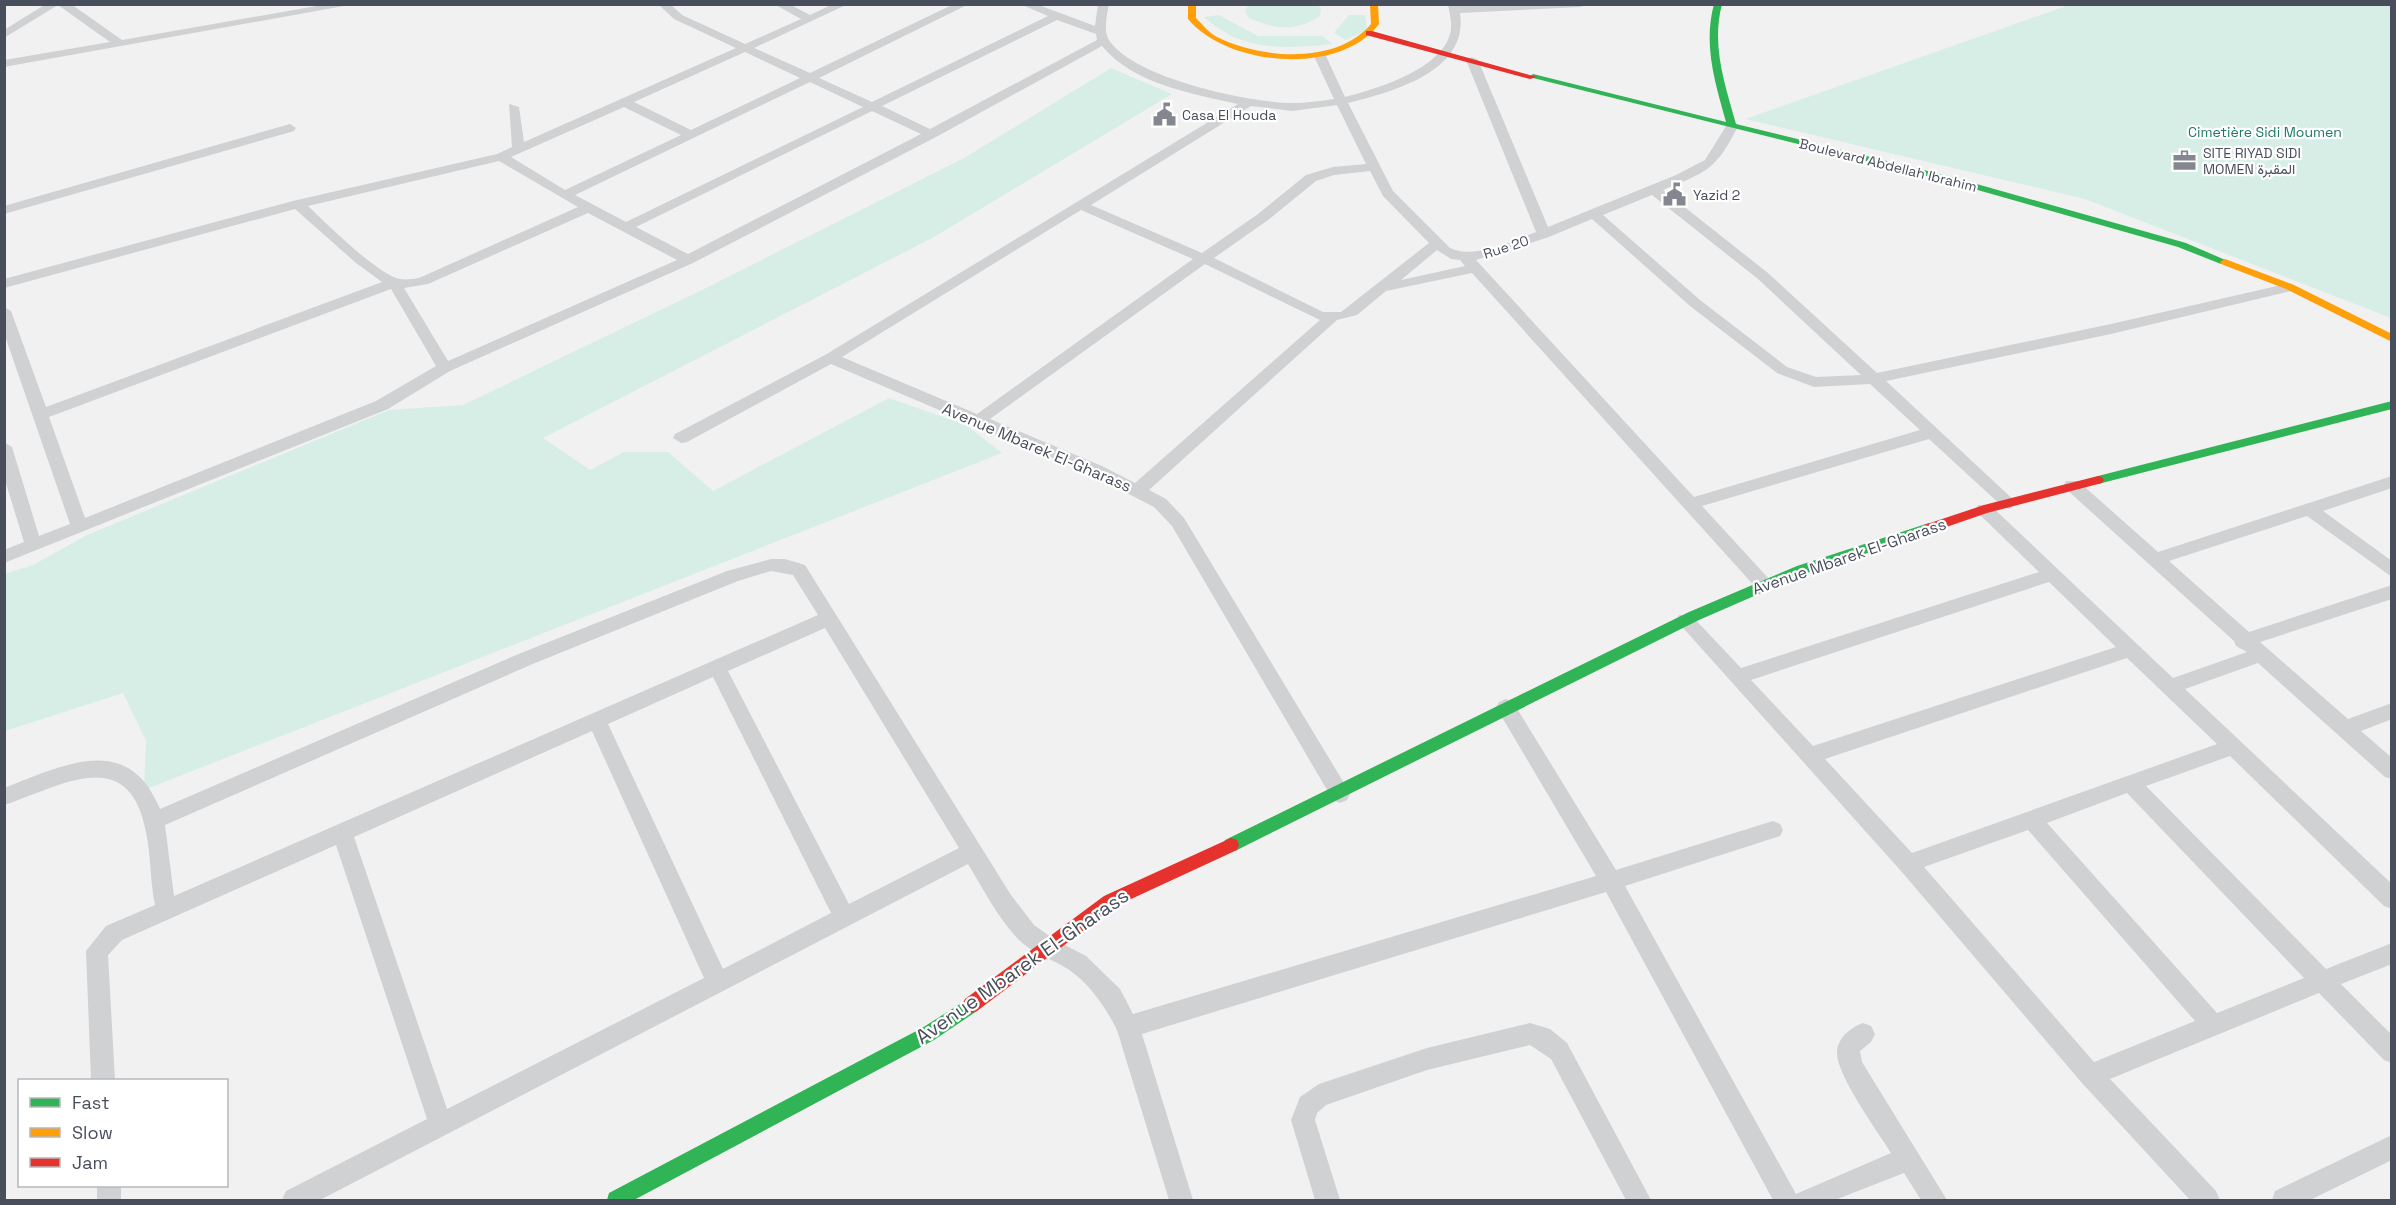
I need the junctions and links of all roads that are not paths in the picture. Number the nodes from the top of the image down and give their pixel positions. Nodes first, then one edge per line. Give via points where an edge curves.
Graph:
1 (54, 4) edge
2 (63, 4) edge
3 (350, 4) edge
4 (663, 4) edge
5 (779, 4) edge
6 (843, 4) edge
7 (964, 4) edge
8 (1025, 4) edge
9 (1104, 4) edge
10 (1192, 4) edge
11 (1374, 4) edge
12 (1581, 4) edge
13 (1718, 4) edge
14 (1506, 6) edge
15 (1454, 7) edge
16 (1055, 17) junction
17 (810, 19) junction
18 (1369, 33) junction
19 (4, 35) edge
20 (1102, 37) junction
21 (120, 44) junction
22 (745, 49) junction
23 (1444, 52) junction
24 (1319, 54) junction
25 (1472, 60) junction
26 (4, 64) edge
27 (807, 78) junction
28 (1251, 101) junction
29 (1340, 101) junction
30 (626, 103) junction
31 (871, 106) junction
32 (513, 107) dead end
33 (1732, 126) junction
34 (290, 128) dead end
35 (932, 134) junction
36 (691, 135) junction
37 (519, 149) junction
38 (501, 157) junction
39 (1375, 167) junction
40 (1652, 188) junction
41 (565, 195) junction
42 (298, 204) junction
43 (1080, 205) junction
44 (588, 208) junction
45 (4, 210) edge
46 (1594, 214) junction
47 (624, 228) junction
48 (1544, 234) junction
49 (1437, 243) junction
50 (1203, 258) junction
51 (688, 260) junction
52 (1470, 262) junction
53 (394, 283) junction
54 (4, 284) edge
55 (1384, 287) junction
56 (2290, 288) junction
57 (4, 311) edge
58 (1332, 317) junction
59 (2391, 339) edge
60 (830, 358) junction
61 (445, 368) junction
62 (1875, 378) junction
63 (2391, 405) edge
64 (39, 415) junction
65 (979, 420) junction
66 (1933, 432) junction
67 (681, 438) dead end
68 (4, 447) edge
69 (2072, 485) junction
70 (2389, 486) edge
71 (1138, 490) junction
72 (2009, 503) junction
73 (1690, 504) junction
74 (1984, 509) junction
75 (2312, 510) junction
76 (80, 527) junction
77 (33, 545) junction
78 (4, 557) edge
79 (2153, 560) junction
80 (2391, 571) edge
81 (2052, 574) junction
82 (1764, 585) junction
83 (2391, 592) edge
84 (827, 618) junction
85 (1686, 620) junction
86 (2243, 641) junction
87 (2131, 649) junction
88 (2259, 654) junction
89 (717, 667) junction
90 (1737, 677) junction
91 (2169, 687) junction
92 (1506, 707) junction
93 (2391, 711) edge
94 (597, 719) junction
95 (2344, 729) junction
96 (2232, 747) junction
97 (1809, 756) junction
98 (2391, 771) edge
99 (2131, 784) junction
100 (1340, 794) junction
101 (4, 796) edge
102 (2031, 819) junction
103 (154, 821) junction
104 (1773, 830) dead end
105 (342, 831) junction
106 (972, 852) junction
107 (1908, 864) junction
108 (1612, 881) junction
109 (2391, 899) edge
110 (166, 908) junction
111 (845, 918) junction
112 (1047, 947) junction
113 (2391, 953) edge
114 (2322, 982) junction
115 (718, 983) junction
116 (2214, 1026) junction
117 (1128, 1027) junction
118 (1863, 1034) dead end
119 (2391, 1052) edge
120 (2090, 1075) junction
121 (103, 1079) edge
122 (441, 1126) junction
123 (2391, 1147) edge
124 (1907, 1159) junction
125 (295, 1200) edge
126 (616, 1200) edge
127 (1181, 1200) edge
128 (1326, 1200) edge
129 (1639, 1200) edge
130 (1786, 1200) edge
131 (1806, 1200) edge
132 (1935, 1200) edge
133 (2206, 1200) edge
134 (2284, 1200) edge

1 - 19 street
2 - 21 street
3 - 21 street
4 - 22 street via 678,17
5 - 17 street
6 - 17 street
7 - 27 street
8 - 16 street
9 - 20 street
10 - 24 street via 1192,19 1197,28 1221,44 1278,56
11 - 18 street via 1376,23
12 - 14 street
13 - 33 street via 1713,12 1712,30
14 - 15 street
15 - 23 street via 1456,36
16 - 20 street
16 - 31 street
17 - 22 street
18 - 23 street, Boulevard Abdellah Ibrahim
18 - 24 street via 1349,45
20 - 28 street via 1124,61 1143,73
20 - 35 street
21 - 26 street
22 - 27 street
22 - 30 street
23 - 25 street, Boulevard Abdellah Ibrahim
23 - 29 street via 1409,80
24 - 29 street, Rue 20
25 - 33 street, Boulevard Abdellah Ibrahim
25 - 48 street
27 - 31 street
27 - 36 street
28 - 29 street via 1292,107
28 - 43 street
29 - 39 street, Rue 20
30 - 36 street
30 - 37 street
31 - 35 street
31 - 47 street
32 - 37 street
33 - 40 street, Rue 20 via 1710,163
33 - 56 street, Boulevard Abdellah Ibrahim via 2072,212 2182,244
34 - 45 street
35 - 51 street
36 - 41 street
37 - 38 street
38 - 41 street
38 - 42 street
39 - 49 street, Rue 20 via 1388,193
39 - 50 street via 1318,174
40 - 46 street, Rue 20
40 - 62 street via 1762,276
41 - 44 street
42 - 53 street via 333,237
42 - 54 street
43 - 50 street
43 - 60 street
44 - 47 street
44 - 53 street via 423,280
46 - 48 street, Rue 20
46 - 62 street via 1695,303 1782,370 1814,382
47 - 51 street
48 - 52 street, Rue 20
49 - 52 street, Rue 20
49 - 55 street
50 - 58 street via 1312,313
50 - 65 street
51 - 61 street
52 - 55 street
52 - 73 street
53 - 61 street
53 - 64 street
55 - 58 street via 1352,312
56 - 59 street, Boulevard Abdellah Ibrahim
56 - 62 street
57 - 64 street
58 - 71 street
60 - 65 street, Avenue Mbarek El-Gharass
60 - 67 street
61 - 76 street via 382,405
62 - 66 street
63 - 69 street, Avenue Mbarek El-Gharass
64 - 76 street
65 - 71 street, Avenue Mbarek El-Gharass
66 - 72 street
66 - 73 street
68 - 77 street
69 - 72 street, Avenue Mbarek El-Gharass
69 - 79 street
70 - 75 street
71 - 100 street, Avenue Mbarek El-Gharass via 1160,502 1178,522
72 - 74 street, Avenue Mbarek El-Gharass
73 - 82 street
74 - 81 street
74 - 82 street, Avenue Mbarek El-Gharass
75 - 79 street
75 - 80 street
76 - 77 street
77 - 78 street
79 - 86 street
81 - 87 street
81 - 90 street
82 - 85 street, Avenue Mbarek El-Gharass
83 - 86 street
84 - 89 street
84 - 103 street via 799,570 785,565 756,568 528,658
84 - 106 street
85 - 90 street
85 - 92 street, Avenue Mbarek El-Gharass
86 - 88 street
87 - 91 street
87 - 97 street
88 - 91 street
88 - 95 street
89 - 94 street
89 - 111 street
90 - 97 street
91 - 96 street
92 - 100 street, Avenue Mbarek El-Gharass
92 - 108 street
93 - 95 street
94 - 105 street
94 - 115 street
95 - 98 street
96 - 99 street
96 - 109 street
97 - 107 street
99 - 102 street
99 - 114 street
100 - 112 street, Avenue Mbarek El-Gharass via 1110,901
101 - 103 street via 86,767 108,768 125,772 136,782
102 - 107 street
102 - 116 street
103 - 110 street
104 - 108 street
105 - 110 street
105 - 122 street
106 - 111 street
106 - 112 street via 1026,932
107 - 120 street
108 - 117 street
108 - 130 street
110 - 121 street via 114,933 97,951
111 - 115 street
112 - 117 street via 1093,975 1112,997
112 - 126 street, Avenue Mbarek El-Gharass via 1005,982 928,1034
113 - 114 street
114 - 116 street
114 - 119 street
115 - 122 street
116 - 120 street
117 - 127 street
118 - 124 street via 1849,1044 1849,1061
120 - 133 street
122 - 125 street
123 - 134 street
124 - 131 street
124 - 132 street
128 - 129 street via 1303,1120 1308,1105 1318,1096 1427,1059 1530,1034 1548,1040 1559,1051

